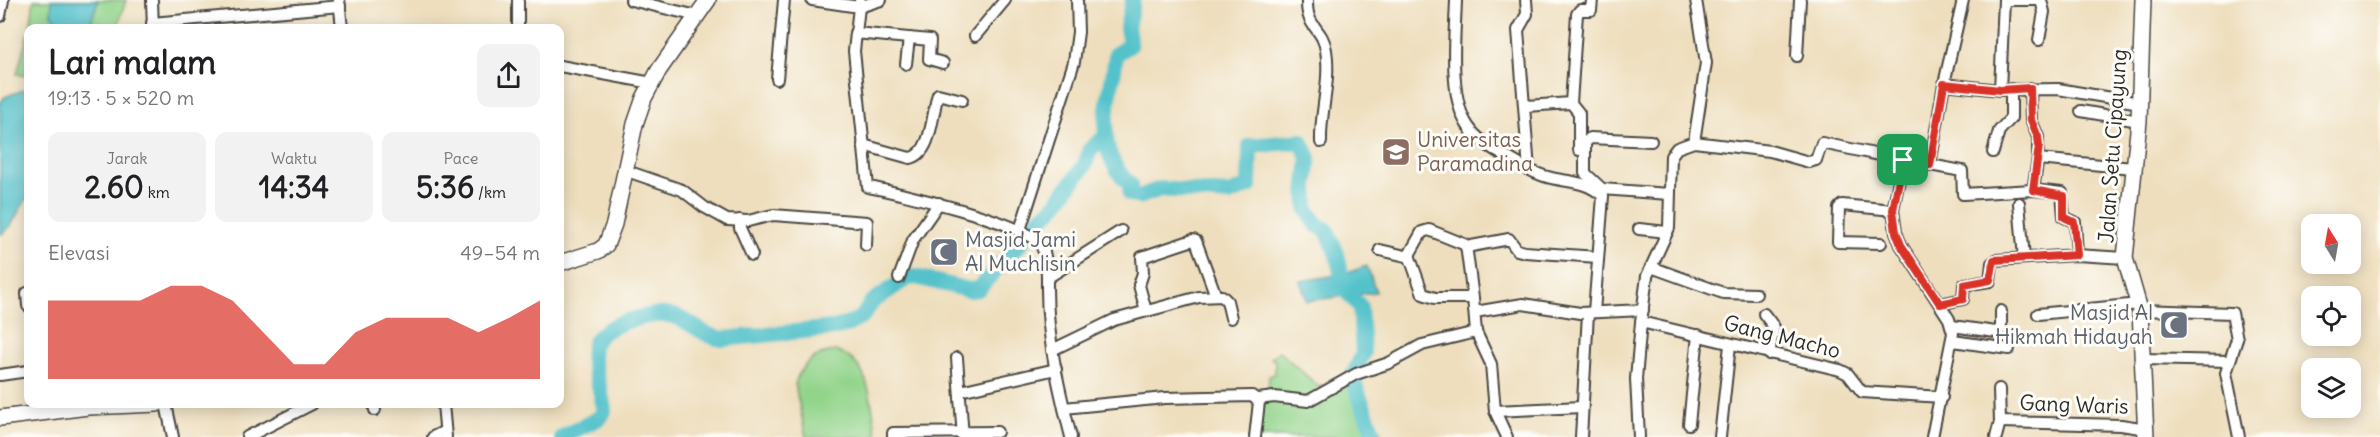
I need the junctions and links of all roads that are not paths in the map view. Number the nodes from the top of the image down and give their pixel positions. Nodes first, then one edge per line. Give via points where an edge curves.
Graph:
1 (3, 0) edge
2 (152, 0) edge
3 (518, 0) edge
4 (631, 0) edge
5 (708, 0) edge
6 (784, 0) edge
7 (812, 0) edge
8 (881, 0) edge
9 (1005, 0) edge
10 (1077, 0) edge
11 (1307, 0) edge
12 (1456, 0) edge
13 (1526, 0) edge
14 (1592, 0) edge
15 (1696, 0) edge
16 (1800, 0) edge
17 (1964, 0) edge
18 (2005, 0) edge
19 (2039, 0) edge
20 (2143, 0) edge
21 (339, 3) edge
22 (859, 3) edge
23 (0, 16) edge
24 (697, 16) junction
25 (153, 24) edge
26 (169, 24) edge
27 (342, 24) edge
28 (518, 24) edge
29 (855, 33) junction
30 (975, 36) dead end
31 (909, 38) junction
32 (2039, 40) dead end
33 (1797, 56) dead end
34 (943, 63) dead end
35 (906, 64) dead end
36 (564, 67) edge
37 (777, 79) dead end
38 (651, 83) junction
39 (1944, 84) junction
40 (2030, 88) junction
41 (2006, 89) junction
42 (962, 100) dead end
43 (1571, 103) junction
44 (2140, 103) junction
45 (1526, 106) junction
46 (2081, 111) dead end
47 (2139, 121) junction
48 (1651, 141) dead end
49 (1321, 142) dead end
50 (1694, 142) junction
51 (863, 145) junction
52 (1993, 152) dead end
53 (2038, 158) junction
54 (1903, 160) junction
55 (1930, 165) junction
56 (2133, 168) junction
57 (624, 170) junction
58 (1529, 170) junction
59 (1578, 181) junction
60 (868, 187) junction
61 (2033, 190) junction
62 (857, 191) dead end
63 (1669, 195) junction
64 (939, 203) junction
65 (2019, 203) dead end
66 (1893, 210) junction
67 (740, 220) junction
68 (1639, 229) dead end
69 (1121, 231) dead end
70 (1667, 232) junction
71 (1019, 233) junction
72 (1881, 243) dead end
73 (866, 245) dead end
74 (1466, 247) junction
75 (1380, 250) dead end
76 (753, 255) dead end
77 (2077, 255) junction
78 (1410, 257) junction
79 (1598, 257) junction
80 (2024, 258) junction
81 (2125, 258) junction
82 (564, 262) edge
83 (1650, 267) junction
84 (899, 278) dead end
85 (1047, 278) junction
86 (1756, 294) dead end
87 (1216, 296) junction
88 (1473, 298) junction
89 (1940, 304) junction
90 (2139, 307) junction
91 (1643, 310) junction
92 (1146, 311) junction
93 (2001, 311) dead end
94 (1475, 312) junction
95 (1591, 312) junction
96 (1764, 314) dead end
97 (2038, 314) dead end
98 (1231, 318) dead end
99 (1641, 322) junction
100 (1952, 326) junction
101 (1476, 332) junction
102 (1698, 335) junction
103 (1953, 341) junction
104 (1730, 345) junction
105 (2009, 349) dead end
106 (1052, 350) junction
107 (1768, 354) junction
108 (957, 358) dead end
109 (2143, 359) junction
110 (2229, 361) junction
111 (1056, 369) junction
112 (24, 372) edge
113 (0, 375) edge
114 (1999, 390) dead end
115 (960, 392) junction
116 (1942, 397) junction
117 (1258, 399) junction
118 (1582, 407) junction
119 (42, 408) edge
120 (167, 408) edge
121 (304, 408) edge
122 (443, 408) edge
123 (1064, 408) junction
124 (1495, 411) junction
125 (0, 418) edge
126 (2000, 422) junction
127 (1689, 423) dead end
128 (997, 432) dead end
129 (2147, 433) edge
130 (445, 435) edge
131 (962, 435) edge
132 (173, 437) edge
133 (247, 437) edge
134 (433, 437) edge
135 (893, 437) edge
136 (1071, 437) edge
137 (1255, 437) edge
138 (1507, 437) edge
139 (1581, 437) edge
140 (1640, 437) edge
141 (1720, 437) edge
142 (1932, 437) edge
143 (1996, 437) edge
144 (2239, 437) edge

1 - 23 street
2 - 25 street
3 - 28 street
4 - 24 street
5 - 24 main road
6 - 37 street
7 - 22 street
8 - 22 street
9 - 30 street
10 - 71 street via 1074,62
11 - 49 street via 1309,22 1323,38 1328,65
12 - 58 street via 1455,66 1463,118 1482,143
13 - 45 street via 1527,15 1518,30
14 - 43 street via 1591,10 1580,10 1577,14
15 - 50 street via 1706,63
16 - 33 street
17 - 39 street
18 - 19 street
18 - 41 street
19 - 32 street via 2044,12
20 - 44 main road, Jalan Setu Cipayung
21 - 26 street
21 - 27 street
22 - 29 street
24 - 38 main road
29 - 31 street
29 - 51 street
31 - 34 street via 930,40 929,59
31 - 35 street
36 - 38 street
38 - 57 main road via 634,124
39 - 41 street
39 - 55 street
40 - 41 street
40 - 44 street
40 - 53 street
41 - 52 street via 2011,118 1999,131
42 - 51 street via 938,94 924,148 915,157
43 - 45 street
43 - 59 street via 1579,113
44 - 47 main road, Jalan Setu Cipayung
45 - 58 street
46 - 47 street
47 - 56 main road, Jalan Setu Cipayung
48 - 63 street via 1590,138 1585,143 1585,173 1602,189
50 - 54 street via 1770,151 1809,162 1816,160 1822,143
50 - 63 street via 1677,148 1671,156
51 - 60 street
53 - 56 street
53 - 61 street
54 - 55 street
54 - 66 street
55 - 61 street via 1962,171 1963,194
56 - 81 main road, Jalan Setu Cipayung
57 - 67 street via 682,190 727,220
57 - 82 main road via 606,245
58 - 59 street
59 - 79 street via 1603,196
60 - 62 street
60 - 64 street
61 - 77 street via 2064,196 2064,217 2074,222
63 - 70 street
64 - 71 street
64 - 84 street via 913,240
65 - 80 street
66 - 72 street via 1842,205 1839,208 1838,242
66 - 89 street via 1901,245
67 - 73 street via 772,215 867,222
67 - 76 street
68 - 70 street
69 - 85 street
70 - 83 street
71 - 85 street via 1041,246
74 - 78 street via 1426,231 1412,247
74 - 79 street via 1509,239 1517,250 1525,252
74 - 88 street
75 - 78 street
77 - 80 street
77 - 81 street
78 - 88 street via 1423,294 1435,298
79 - 95 street
80 - 89 street via 1994,260 1990,280 1964,285 1963,299
81 - 90 main road, Jalan Setu Cipayung
83 - 86 street via 1723,293
83 - 91 street
85 - 106 street
87 - 92 street
87 - 92 street via 1193,240 1143,257 1139,285
87 - 98 street via 1227,301
88 - 94 street
89 - 100 street
90 - 97 street
90 - 109 main road, Jalan Setu Cipayung
90 - 110 street via 2230,312 2238,336
91 - 95 street
91 - 99 street
92 - 106 street via 1114,320
93 - 100 street via 2001,329 1996,332
94 - 95 street via 1523,304
94 - 101 street
95 - 118 street
96 - 107 street via 1774,327
99 - 102 street, Gang Macho
99 - 140 street via 1636,379
100 - 103 street
101 - 117 street via 1422,345 1308,401
101 - 124 street via 1491,364
102 - 104 street, Gang Macho
102 - 127 street
103 - 105 street
103 - 116 street
104 - 107 street, Gang Macho
104 - 141 street
106 - 111 street
107 - 116 street, Gang Macho via 1839,370 1848,374 1862,392
108 - 115 street
109 - 110 street
109 - 129 main road, Jalan Setu Cipayung
110 - 144 street via 2226,373
111 - 115 street
111 - 123 street
112 - 113 street
114 - 126 street
115 - 131 street
116 - 142 street
117 - 123 street via 1165,398
117 - 137 street
118 - 124 street
118 - 139 street
119 - 125 main road
120 - 132 street
121 - 133 street
122 - 130 street
123 - 136 street
124 - 138 street
126 - 129 street, Gang Waris via 2121,425
126 - 143 street
128 - 131 street
130 - 134 street
131 - 135 street via 892,433

